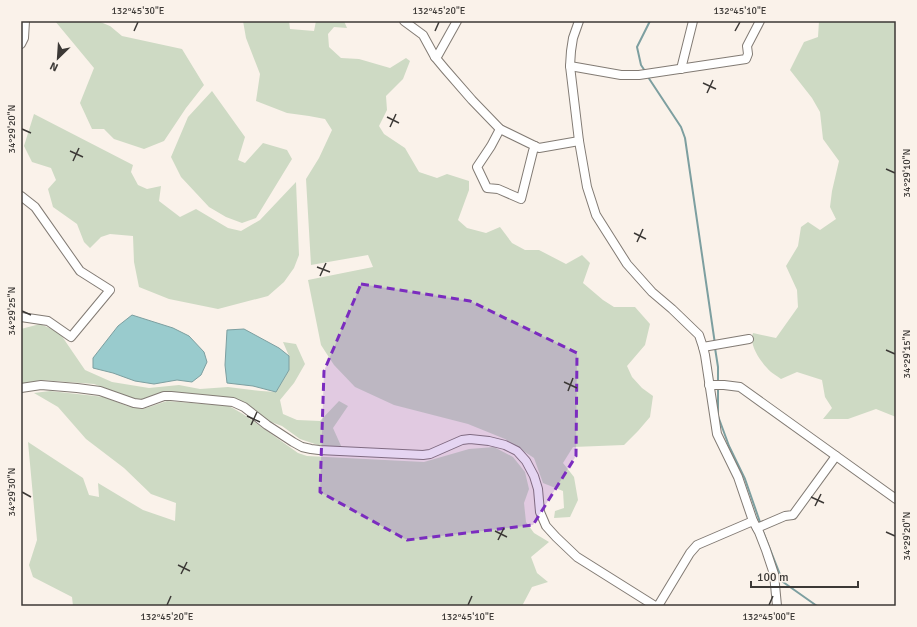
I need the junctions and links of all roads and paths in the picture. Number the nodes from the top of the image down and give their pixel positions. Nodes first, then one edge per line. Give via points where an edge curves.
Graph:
1 (25, 21) edge
2 (404, 21) edge
3 (457, 21) edge
4 (579, 21) edge
5 (694, 21) edge
6 (760, 21) edge
7 (21, 44) edge
8 (435, 58) junction
9 (570, 66) junction
10 (681, 69) junction
11 (500, 129) junction
12 (579, 141) junction
13 (535, 146) junction
14 (21, 196) edge
15 (21, 317) edge
16 (749, 339) dead end
17 (706, 346) junction
18 (710, 381) junction
19 (21, 388) edge
20 (836, 456) junction
21 (896, 499) edge
22 (755, 524) junction
23 (655, 606) edge
24 (658, 606) edge
25 (777, 606) edge

1 - 7 street
2 - 8 street via 422,35
3 - 8 street
4 - 9 street via 570,51
5 - 10 street
6 - 10 street via 747,46 746,59
8 - 11 street
9 - 10 street via 621,75
9 - 12 street
11 - 13 street
11 - 13 street via 476,167 487,188 498,189 521,199
12 - 13 street via 539,148
12 - 17 street via 587,187 596,215 627,264 652,292 699,335
14 - 15 street via 35,207 80,272 110,290 71,337 48,321
16 - 17 street
17 - 18 street
18 - 20 street via 724,386 740,387
18 - 22 street via 717,434 738,477
19 - 23 street via 41,385 100,391 142,404 164,396 233,402 244,406 293,442 302,447 319,450 423,455 470,438 505,445 517,451 526,461 538,489 540,512 546,526 556,537 577,557
20 - 21 street
20 - 22 street via 793,515
22 - 24 street via 696,545
22 - 25 street via 774,574

